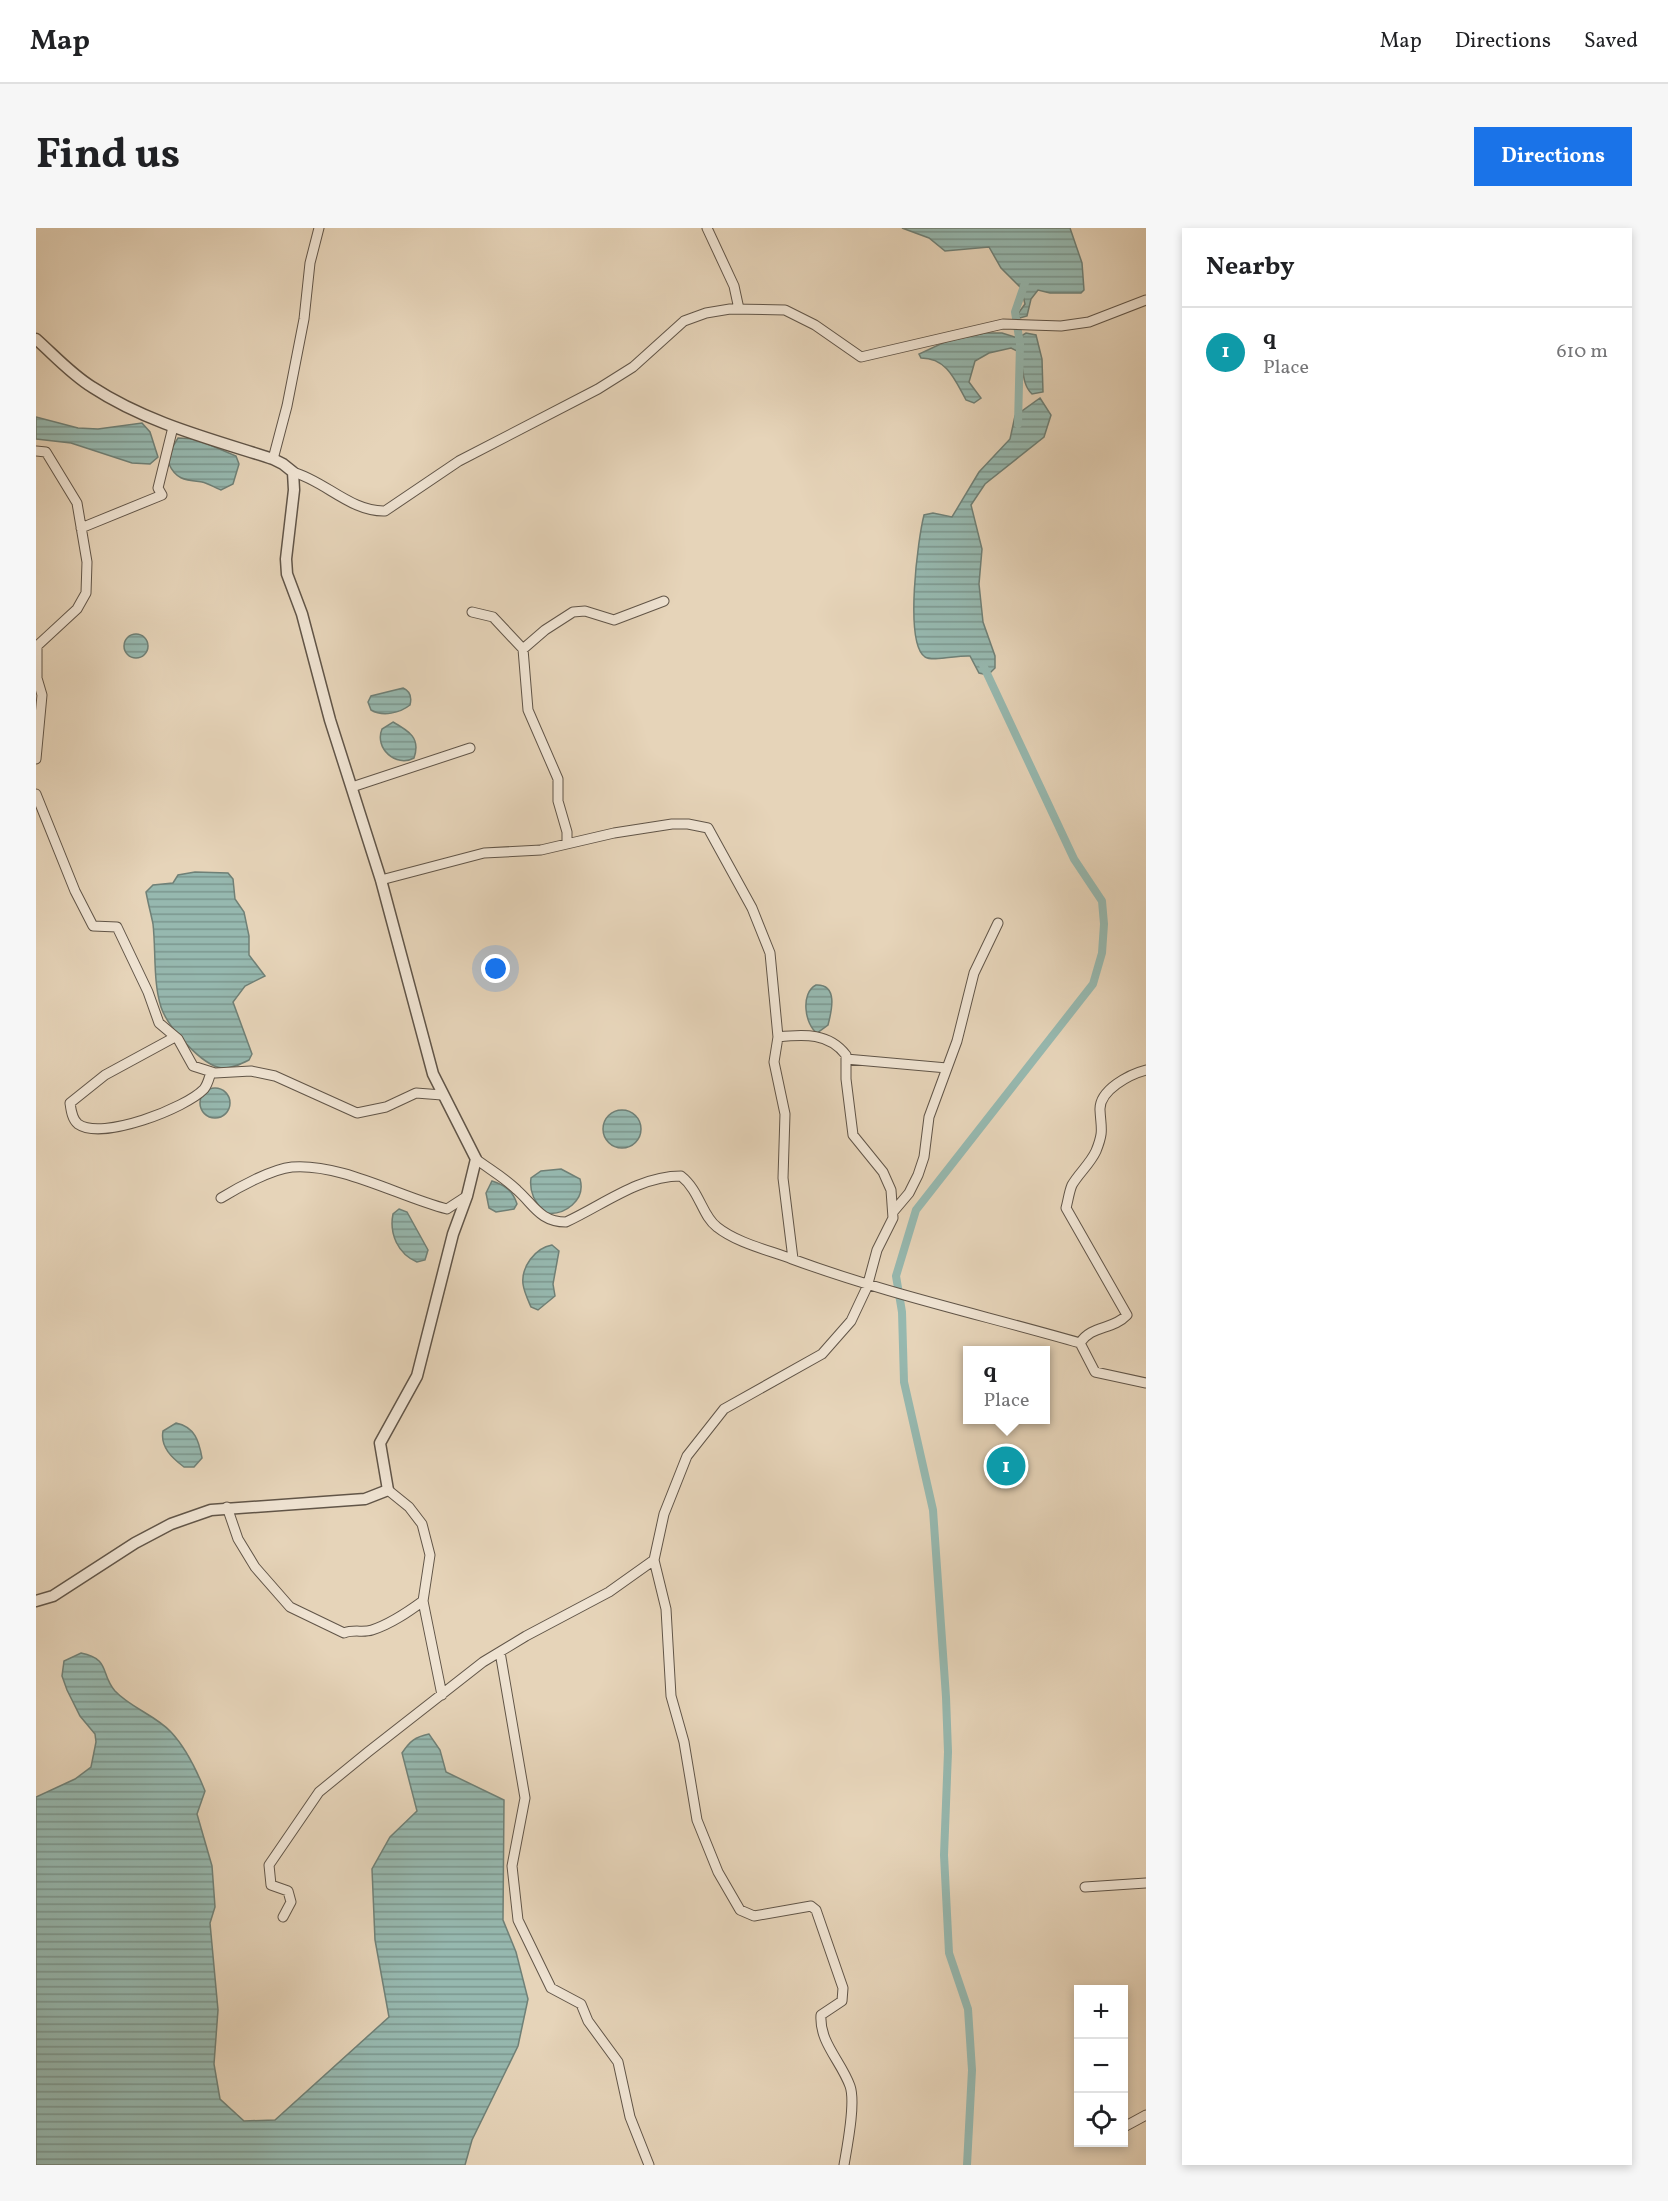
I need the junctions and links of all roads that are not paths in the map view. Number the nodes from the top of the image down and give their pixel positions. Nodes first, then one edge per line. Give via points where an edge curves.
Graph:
1 (319, 228) edge
2 (707, 228) edge
3 (1146, 300) edge
4 (739, 309) junction
5 (36, 339) edge
6 (173, 427) junction
7 (36, 451) edge
8 (273, 459) junction
9 (292, 472) junction
10 (81, 528) junction
11 (664, 601) dead end
12 (472, 612) dead end
13 (523, 649) junction
14 (470, 748) dead end
15 (36, 759) edge
16 (352, 788) junction
17 (37, 800) edge
18 (567, 843) junction
19 (381, 880) junction
20 (998, 923) dead end
21 (175, 1036) junction
22 (778, 1037) junction
23 (846, 1059) junction
24 (947, 1068) junction
25 (1146, 1070) edge
26 (211, 1072) junction
27 (442, 1095) junction
28 (476, 1159) junction
29 (467, 1196) junction
30 (221, 1198) dead end
31 (893, 1212) junction
32 (793, 1259) junction
33 (867, 1287) junction
34 (1080, 1343) junction
35 (1146, 1383) edge
36 (388, 1490) junction
37 (227, 1507) junction
38 (654, 1560) junction
39 (36, 1601) edge
40 (423, 1601) junction
41 (500, 1652) junction
42 (442, 1695) junction
43 (1146, 1884) edge
44 (1085, 1887) dead end
45 (284, 1917) dead end
46 (1146, 2115) edge
47 (1128, 2125) edge
48 (649, 2165) edge
49 (844, 2165) edge

1 - 8 street via 287,406
2 - 4 street via 734,286
3 - 4 street via 1089,322 1061,326 1003,324 861,357 815,325 785,310
4 - 9 street via 706,313 684,321 633,367 576,402 459,461 385,511 357,505 308,476
5 - 6 street via 92,387
6 - 8 street
6 - 10 street via 158,488 162,495
7 - 10 street via 46,452 62,476 77,503
8 - 9 street
9 - 16 street via 287,574
10 - 15 street via 87,562 86,593 77,609 38,646 37,678 42,695
11 - 13 street via 614,620 585,611 573,612
12 - 13 street via 493,617
13 - 18 street via 528,710 558,779 558,801
14 - 16 street
16 - 19 street
17 - 21 street via 93,926 117,927 159,1023
18 - 19 street via 541,850 484,854
18 - 22 street via 672,824 708,828 752,908 770,952
19 - 27 street
20 - 24 street via 974,973
21 - 26 street via 194,1066
21 - 26 street via 85,1089 70,1103 78,1124 94,1130 122,1127 178,1106 204,1089
22 - 23 street via 823,1037 836,1042
22 - 32 street via 774,1062 785,1114 783,1178
23 - 24 street
23 - 31 street via 853,1135 884,1172
24 - 31 street via 929,1117 918,1175
25 - 34 street via 1126,1077 1105,1096 1099,1108 1104,1126 1100,1140 1072,1187 1066,1208 1127,1315 1121,1321 1090,1331
26 - 27 street via 251,1071 275,1076 357,1113 386,1107 416,1093
27 - 28 street
28 - 29 street
28 - 32 street via 518,1190 542,1217 554,1222 566,1222 641,1184 681,1176 691,1184 718,1229
29 - 30 street via 447,1209 331,1170 300,1167 278,1171
29 - 36 street via 453,1234 417,1376 380,1443
31 - 33 street
32 - 33 street
33 - 34 street
33 - 38 street via 851,1321 822,1353 724,1409 687,1456 664,1514
34 - 35 street via 1095,1372
36 - 37 street via 365,1499
36 - 40 street via 410,1507 422,1524 430,1555
37 - 39 street via 171,1524 53,1596
37 - 40 street via 238,1539 255,1567 290,1607 331,1628 344,1633 369,1631
38 - 41 street via 609,1592
38 - 49 street via 666,1609 671,1696 684,1742 697,1820 718,1872 740,1910 754,1916 811,1906 816,1910 843,1988 842,2001 821,2015 820,2031 851,2087
40 - 42 street
41 - 42 street
41 - 48 street via 525,1798 512,1866 518,1920 551,1988 581,2004 588,2021 618,2062 630,2117
42 - 45 street via 319,1792 269,1865 271,1885 288,1891 291,1902
43 - 44 street
46 - 47 street

